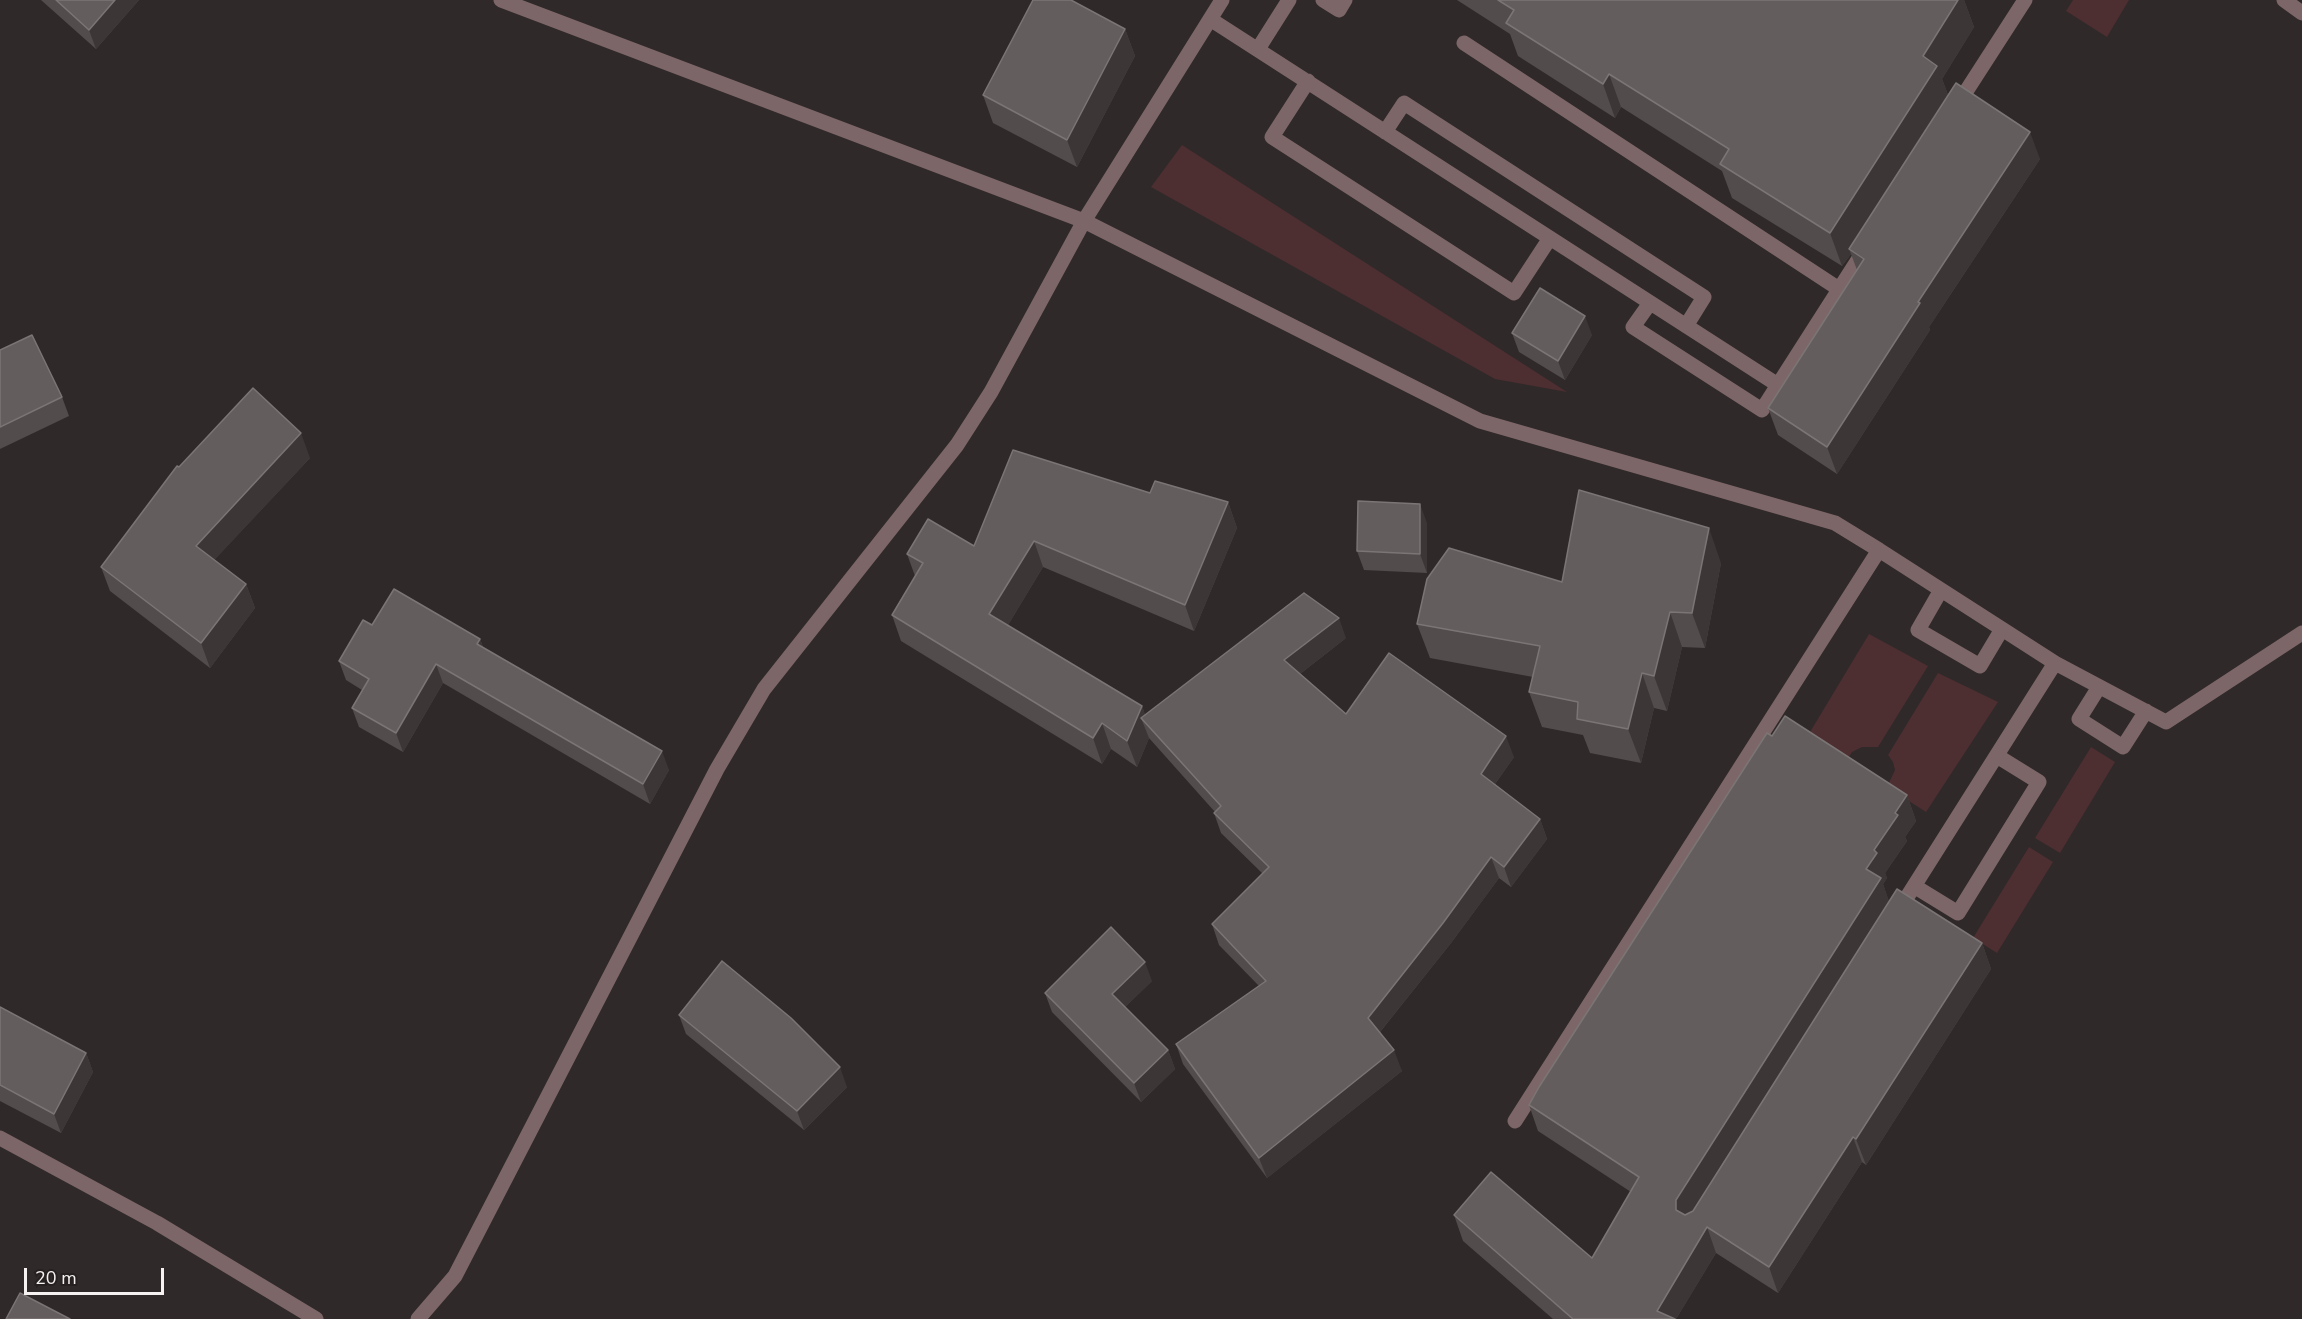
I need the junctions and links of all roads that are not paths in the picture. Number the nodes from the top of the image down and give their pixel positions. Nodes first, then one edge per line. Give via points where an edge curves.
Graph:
1 (501, 0) edge
2 (1222, 0) edge
3 (1289, 0) edge
4 (1323, 0) edge
5 (1345, 0) edge
6 (2025, 0) edge
7 (2284, 0) edge
8 (2302, 13) edge
9 (1210, 19) junction
10 (1464, 43) dead end
11 (1257, 49) junction
12 (1308, 81) junction
13 (1948, 120) edge
14 (1385, 132) junction
15 (1084, 221) junction
16 (1550, 238) junction
17 (1871, 239) edge
18 (1839, 289) junction
19 (1650, 303) junction
20 (1686, 326) junction
21 (1778, 385) junction
22 (1879, 550) junction
23 (1941, 590) junction
24 (2002, 629) junction
25 (2302, 633) edge
26 (2055, 663) junction
27 (2099, 687) junction
28 (2146, 711) junction
29 (1997, 756) junction
30 (1914, 886) junction
31 (1889, 926) edge
32 (1515, 1121) dead end
33 (0, 1138) edge
34 (316, 1319) edge
35 (418, 1319) edge

1 - 15 street
2 - 9 street
3 - 11 street
4 - 5 street via 1338,10
6 - 13 street
7 - 8 street
9 - 11 street
9 - 15 street
10 - 18 street
11 - 12 street
12 - 14 street
12 - 16 street via 1272,137 1301,156 1515,293
14 - 16 street
14 - 20 street via 1404,103 1704,297
15 - 22 street via 1480,421 1835,524
15 - 35 street via 991,392 957,445 764,689 717,769 455,1276
16 - 19 street
17 - 18 street
18 - 21 street
19 - 20 street
19 - 21 street via 1633,327 1752,404 1762,410
20 - 21 street
22 - 23 street
22 - 32 street
23 - 24 street
23 - 24 street via 1918,630 1980,666
24 - 26 street
25 - 28 street via 2166,722
26 - 27 street
26 - 29 street
27 - 28 street
27 - 28 street via 2079,719 2123,747
29 - 30 street
29 - 30 street via 2039,782 1958,914
30 - 31 street
33 - 34 street via 157,1223

